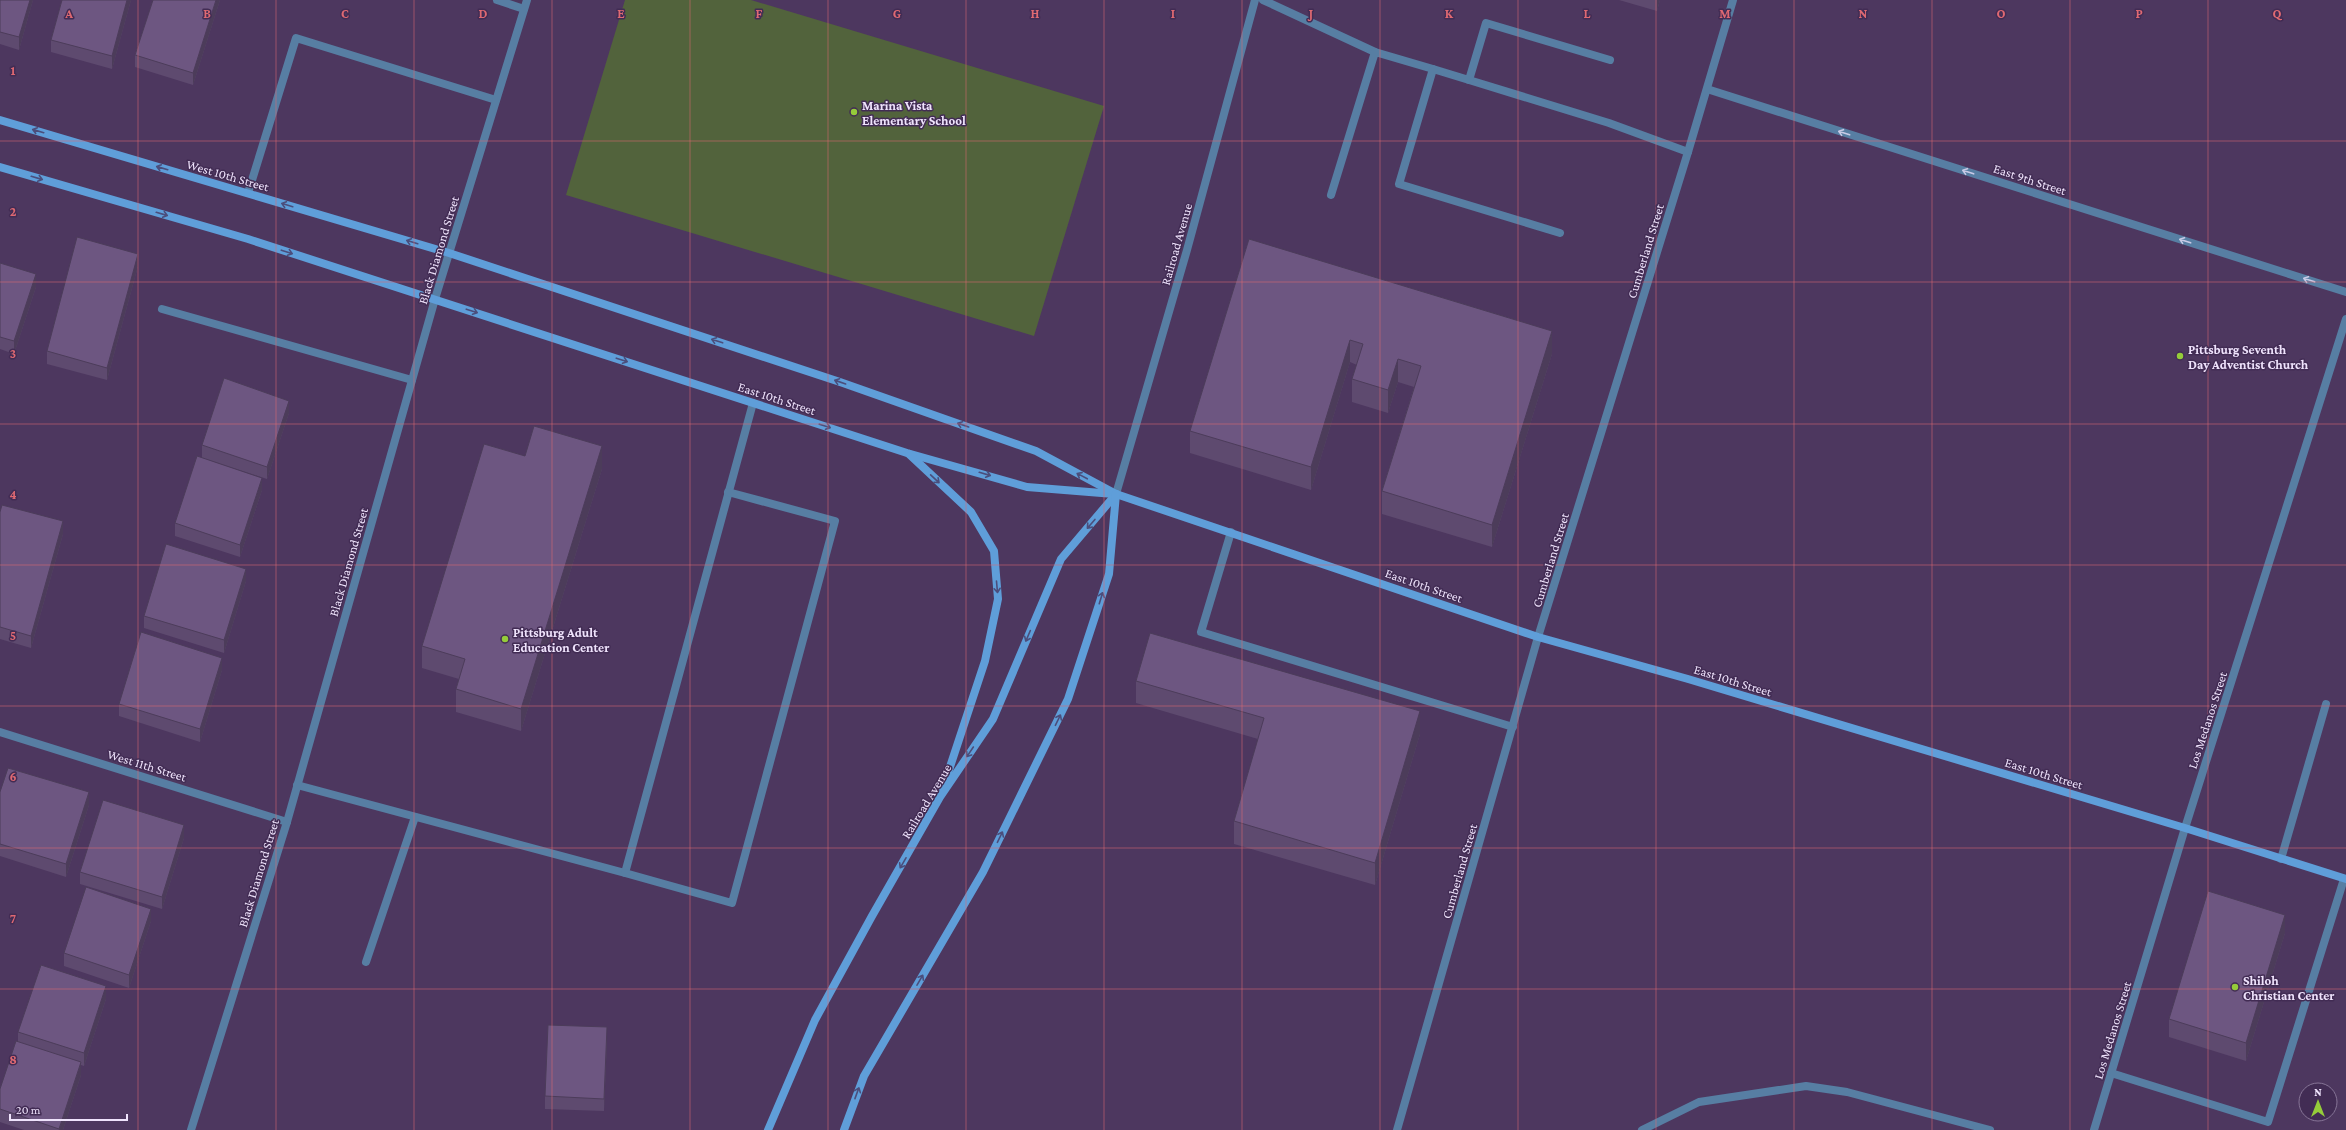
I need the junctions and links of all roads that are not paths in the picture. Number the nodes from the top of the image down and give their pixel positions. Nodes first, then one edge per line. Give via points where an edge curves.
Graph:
1 (497, 0) edge
2 (527, 0) edge
3 (1255, 0) edge
4 (1263, 0) edge
5 (1733, 0) edge
6 (524, 9) junction
7 (1375, 52) junction
8 (1610, 60) dead end
9 (1434, 69) junction
10 (1469, 80) junction
11 (1707, 89) junction
12 (496, 100) junction
13 (0, 120) edge
14 (1688, 152) junction
15 (0, 167) edge
16 (248, 193) junction
17 (1331, 195) dead end
18 (1560, 233) dead end
19 (449, 253) junction
20 (2346, 292) edge
21 (435, 299) junction
22 (162, 309) dead end
23 (2346, 319) edge
24 (412, 380) junction
25 (753, 402) junction
26 (907, 452) junction
27 (728, 492) junction
28 (1116, 494) junction
29 (1231, 532) junction
30 (1538, 637) junction
31 (2326, 704) dead end
32 (1513, 727) junction
33 (0, 732) edge
34 (297, 785) junction
35 (940, 797) junction
36 (415, 817) junction
37 (287, 822) junction
38 (2185, 828) junction
39 (2281, 858) junction
40 (625, 874) junction
41 (2345, 879) edge
42 (366, 962) dead end
43 (2111, 1073) junction
44 (191, 1130) edge
45 (768, 1130) edge
46 (844, 1130) edge
47 (1398, 1130) edge
48 (1642, 1130) edge
49 (1990, 1130) edge
50 (2094, 1130) edge

1 - 6 street
2 - 6 street, Black Diamond Street
3 - 28 street, Railroad Avenue via 1187,250
4 - 7 street
5 - 11 street, Cumberland Street
6 - 12 street, Black Diamond Street
7 - 9 street
7 - 17 street
8 - 10 street via 1486,23
9 - 10 street
9 - 18 street via 1399,184
10 - 14 street via 1609,123
11 - 14 street, Cumberland Street
20 -> 11 street, East 9th Street
12 - 16 street via 296,38
12 - 19 street, Black Diamond Street
16 -> 13 main road, West 10th Street
14 - 30 street, Cumberland Street
15 -> 21 main road via 248,239
19 -> 16 main road, West 10th Street
19 - 21 street, Black Diamond Street
28 -> 19 main road, East 10th Street via 1036,451 1001,438
21 - 24 street, Black Diamond Street
21 -> 25 main road, East 10th Street
22 - 24 street
23 - 38 street, Los Medanos Street
24 - 34 street, Black Diamond Street
25 -> 26 main road, East 10th Street
25 - 27 street
26 -> 28 main road, East 10th Street via 1026,487
26 -> 35 main road via 970,512 994,551 998,599 985,661
27 - 40 street
27 - 40 street via 835,521 732,903
28 - 29 main road, East 10th Street
28 -> 35 main road, Railroad Avenue via 1061,559 993,719
46 -> 28 main road, Railroad Avenue via 864,1076 983,872 1068,699 1109,574
29 - 30 main road, East 10th Street
29 - 32 street via 1201,632
30 - 32 street, Cumberland Street
30 - 38 main road, East 10th Street via 1688,679
31 - 39 street
32 - 47 street, Cumberland Street
33 - 37 street, West 11th Street
34 - 36 street
34 - 37 street, Black Diamond Street
35 -> 45 main road, Railroad Avenue via 815,1020
36 - 40 street
36 - 42 street
37 - 44 street, Black Diamond Street
38 - 39 main road, East 10th Street
38 - 43 street, Los Medanos Street
39 - 41 main road, East 10th Street
41 - 43 street via 2268,1122
43 - 50 street, Los Medanos Street
48 - 49 street via 1699,1102 1806,1086 1847,1092

